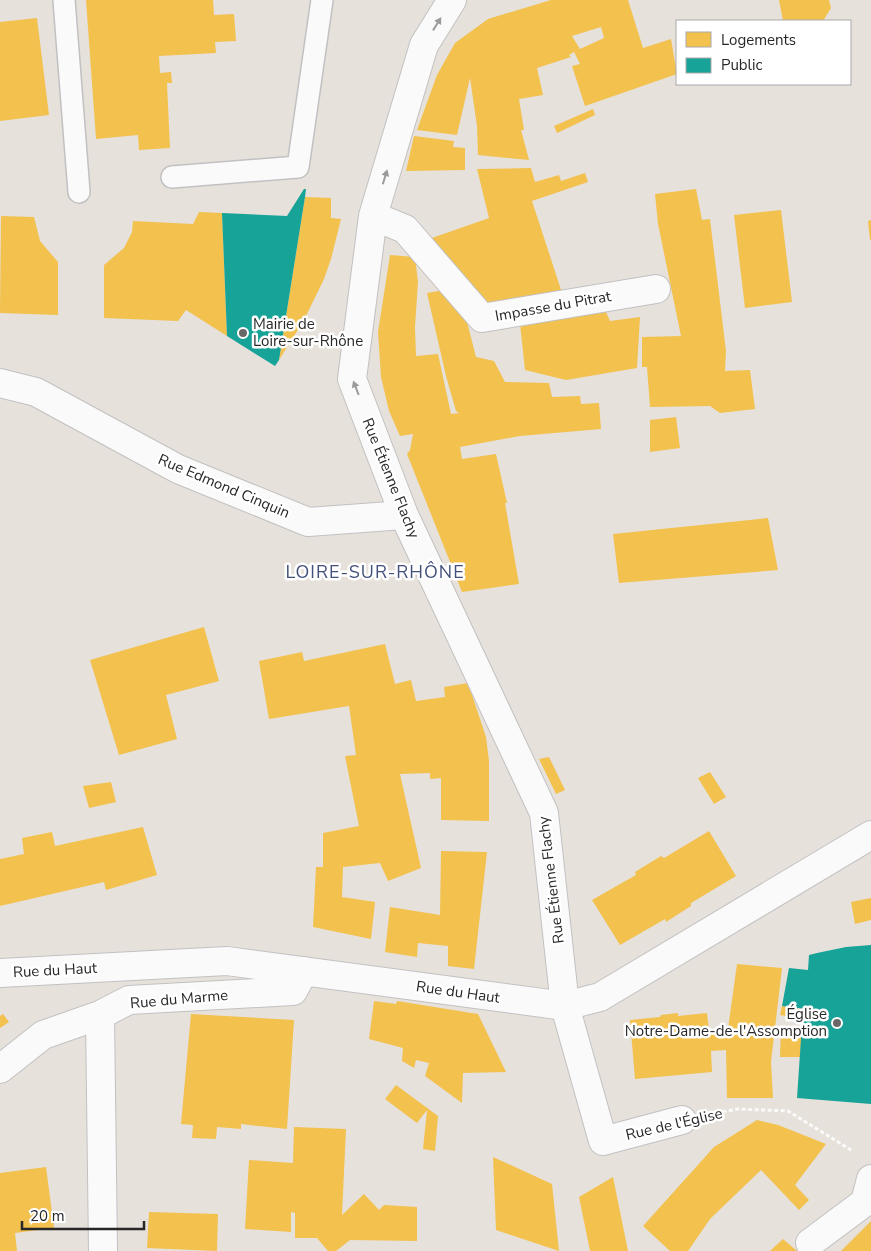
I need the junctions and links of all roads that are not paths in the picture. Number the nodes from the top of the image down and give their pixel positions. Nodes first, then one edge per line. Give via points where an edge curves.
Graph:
1 (64, 0) edge
2 (322, 0) edge
3 (452, 0) edge
4 (172, 176) dead end
5 (79, 192) dead end
6 (373, 216) junction
7 (656, 289) dead end
8 (0, 383) edge
9 (404, 515) junction
10 (871, 835) edge
11 (304, 971) junction
12 (0, 973) edge
13 (566, 1006) junction
14 (100, 1015) junction
15 (0, 1069) edge
16 (682, 1120) road end
17 (871, 1179) edge
18 (810, 1243) dead end
19 (103, 1251) edge

1 - 5 lane
2 - 4 lane via 298,167
6 -> 3 street, Rue Étienne Flachy via 424,44
6 - 7 street, Impasse du Pitrat via 405,228 482,318
9 -> 6 street, Rue Étienne Flachy via 352,379
8 - 9 street, Rue Edmond Cinquin via 36,392 178,468 308,522
9 - 13 street, Rue Étienne Flachy via 544,814
10 - 13 street, Rue du Haut via 600,998
11 - 12 street, Rue du Haut via 227,961
11 - 13 street, Rue du Haut
11 - 14 street, Rue du Marme via 293,991 129,1000
13 - 16 street, Rue de l'Église via 602,1141
14 - 15 street, Rue du Marme via 43,1035
14 - 19 street
17 - 18 street via 865,1202

